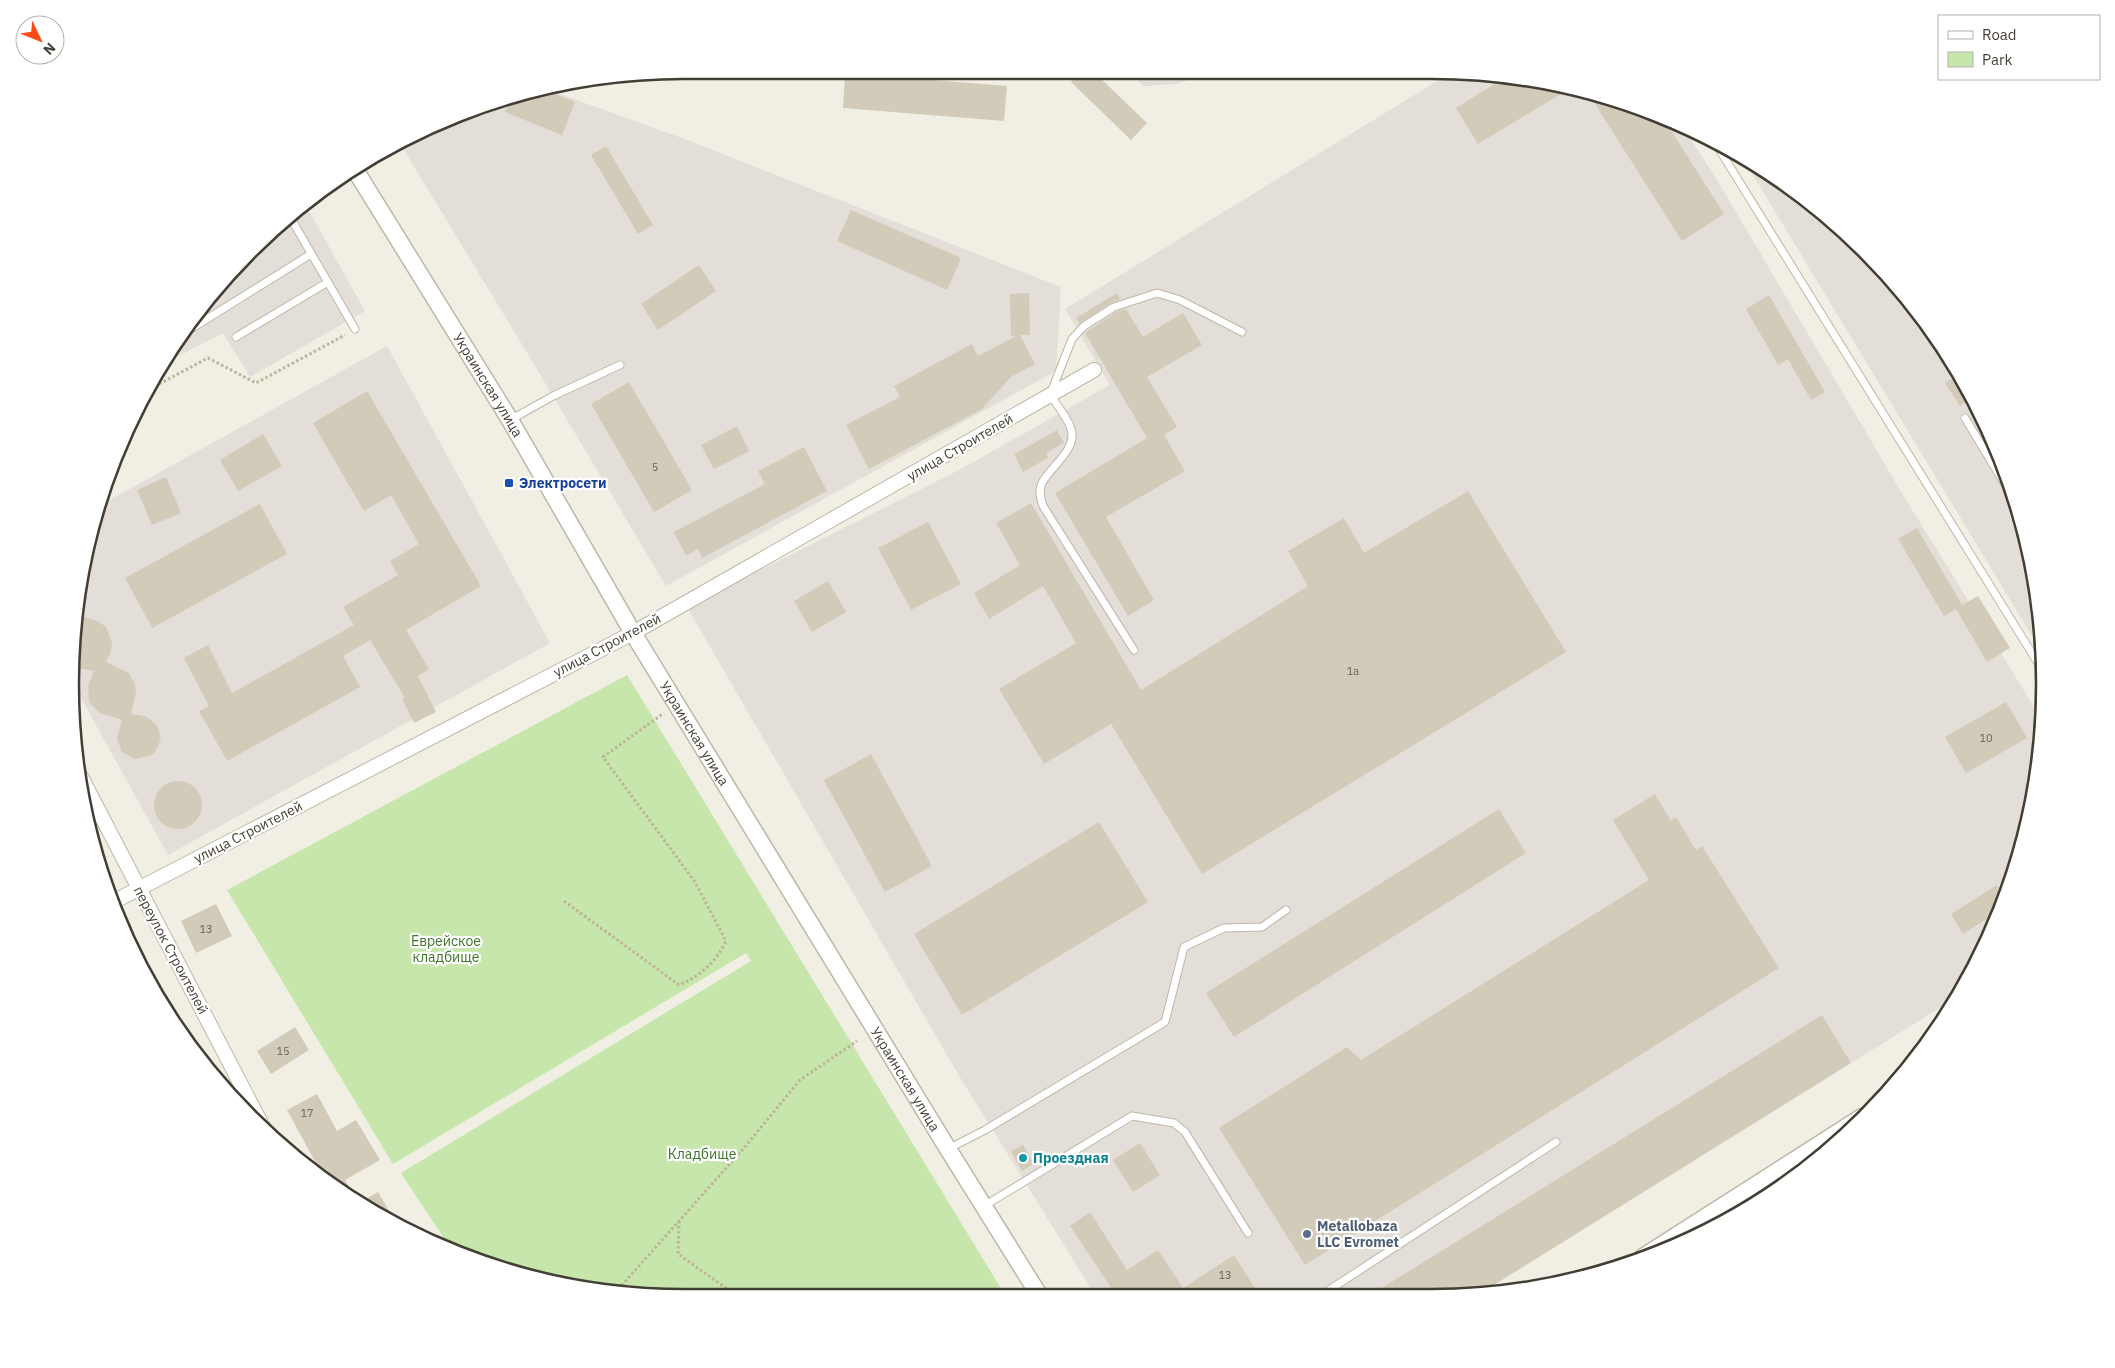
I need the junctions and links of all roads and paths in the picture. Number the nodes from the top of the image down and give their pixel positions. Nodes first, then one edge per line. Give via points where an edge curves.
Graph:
1 (1722, 153) edge
2 (358, 175) edge
3 (293, 222) edge
4 (312, 254) junction
5 (328, 282) junction
6 (203, 317) edge
7 (355, 329) joint
8 (1242, 332) dead end
9 (236, 337) dead end
10 (620, 365) dead end
11 (1094, 370) dead end
12 (158, 385) edge
13 (1050, 395) junction
14 (1965, 418) dead end
15 (510, 420) junction
16 (1998, 472) edge
17 (633, 633) junction
18 (1134, 650) dead end
19 (2035, 659) edge
20 (677, 705) junction
21 (88, 791) edge
22 (139, 889) junction
23 (119, 899) edge
24 (564, 901) dead end
25 (1286, 910) dead end
26 (857, 1041) dead end
27 (254, 1110) edge
28 (1835, 1134) edge
29 (1556, 1142) dead end
30 (948, 1149) junction
31 (1793, 1161) junction
32 (1800, 1163) edge
33 (984, 1206) junction
34 (679, 1220) junction
35 (1248, 1233) dead end
36 (1669, 1240) edge
37 (621, 1286) edge
38 (727, 1289) edge
39 (1035, 1289) edge
40 (1331, 1289) edge

1 - 19 lane
2 - 15 street, Украинская улица
3 - 4 lane
4 - 5 lane
4 - 6 lane
5 - 7 lane
5 - 9 lane
7 - 12 path via 256,384 208,358
8 - 13 lane via 1180,300 1157,293 1114,307 1084,326 1072,339
10 - 15 lane
11 - 13 street, улица Строителей
13 - 17 street, улица Строителей
13 - 18 lane via 1072,430 1065,453 1041,484 1043,506
14 - 16 lane
15 - 17 street, Украинская улица
17 - 20 street, Украинская улица
17 - 22 street, улица Строителей
20 - 24 path via 603,757 695,882 726,941 719,956 693,979 679,985
20 - 30 street, Украинская улица
21 - 22 street, переулок Строителей
22 - 23 street, улица Строителей
22 - 27 street, переулок Строителей
25 - 30 lane via 1262,928 1224,928 1184,947 1165,1022
26 - 34 path via 800,1080
28 - 31 street
29 - 40 lane
30 - 33 street, Украинская улица
31 - 32 lane
31 - 36 street
33 - 35 lane via 1132,1116 1174,1123 1185,1132
33 - 39 street, Украинская улица
34 - 37 path
34 - 38 path via 678,1254

